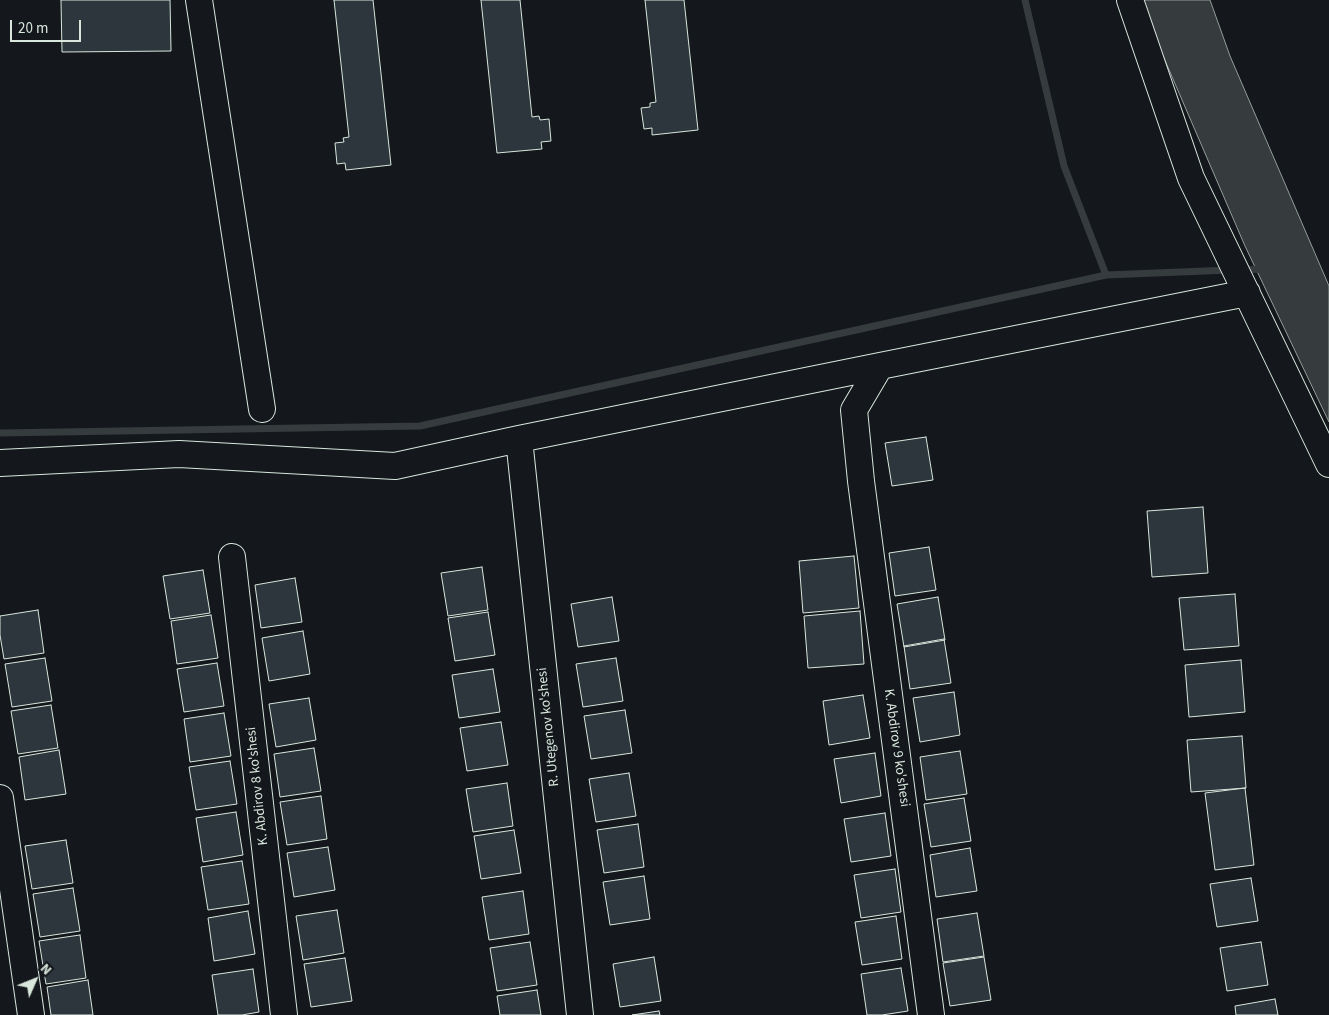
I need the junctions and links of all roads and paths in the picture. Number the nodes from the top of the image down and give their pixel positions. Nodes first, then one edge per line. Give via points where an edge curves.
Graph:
1 (199, 0) edge
2 (1130, 0) edge
3 (1247, 293) junction
4 (880, 366) junction
5 (262, 409) dead end
6 (519, 439) junction
7 (0, 463) edge
8 (1329, 464) edge
9 (232, 557) dead end
10 (0, 798) edge
11 (31, 1015) edge
12 (284, 1015) edge
13 (580, 1015) edge
14 (931, 1015) edge

1 - 5 street
2 - 3 street via 1191,178
3 - 4 street
3 - 8 street
4 - 6 street
4 - 14 street, K. Abdirov 9 ko'shesi via 854,410
6 - 7 street via 395,466 179,454
6 - 13 street, R. Utegenov ko'shesi
9 - 12 street, K. Abdirov 8 ko'shesi
10 - 11 street

